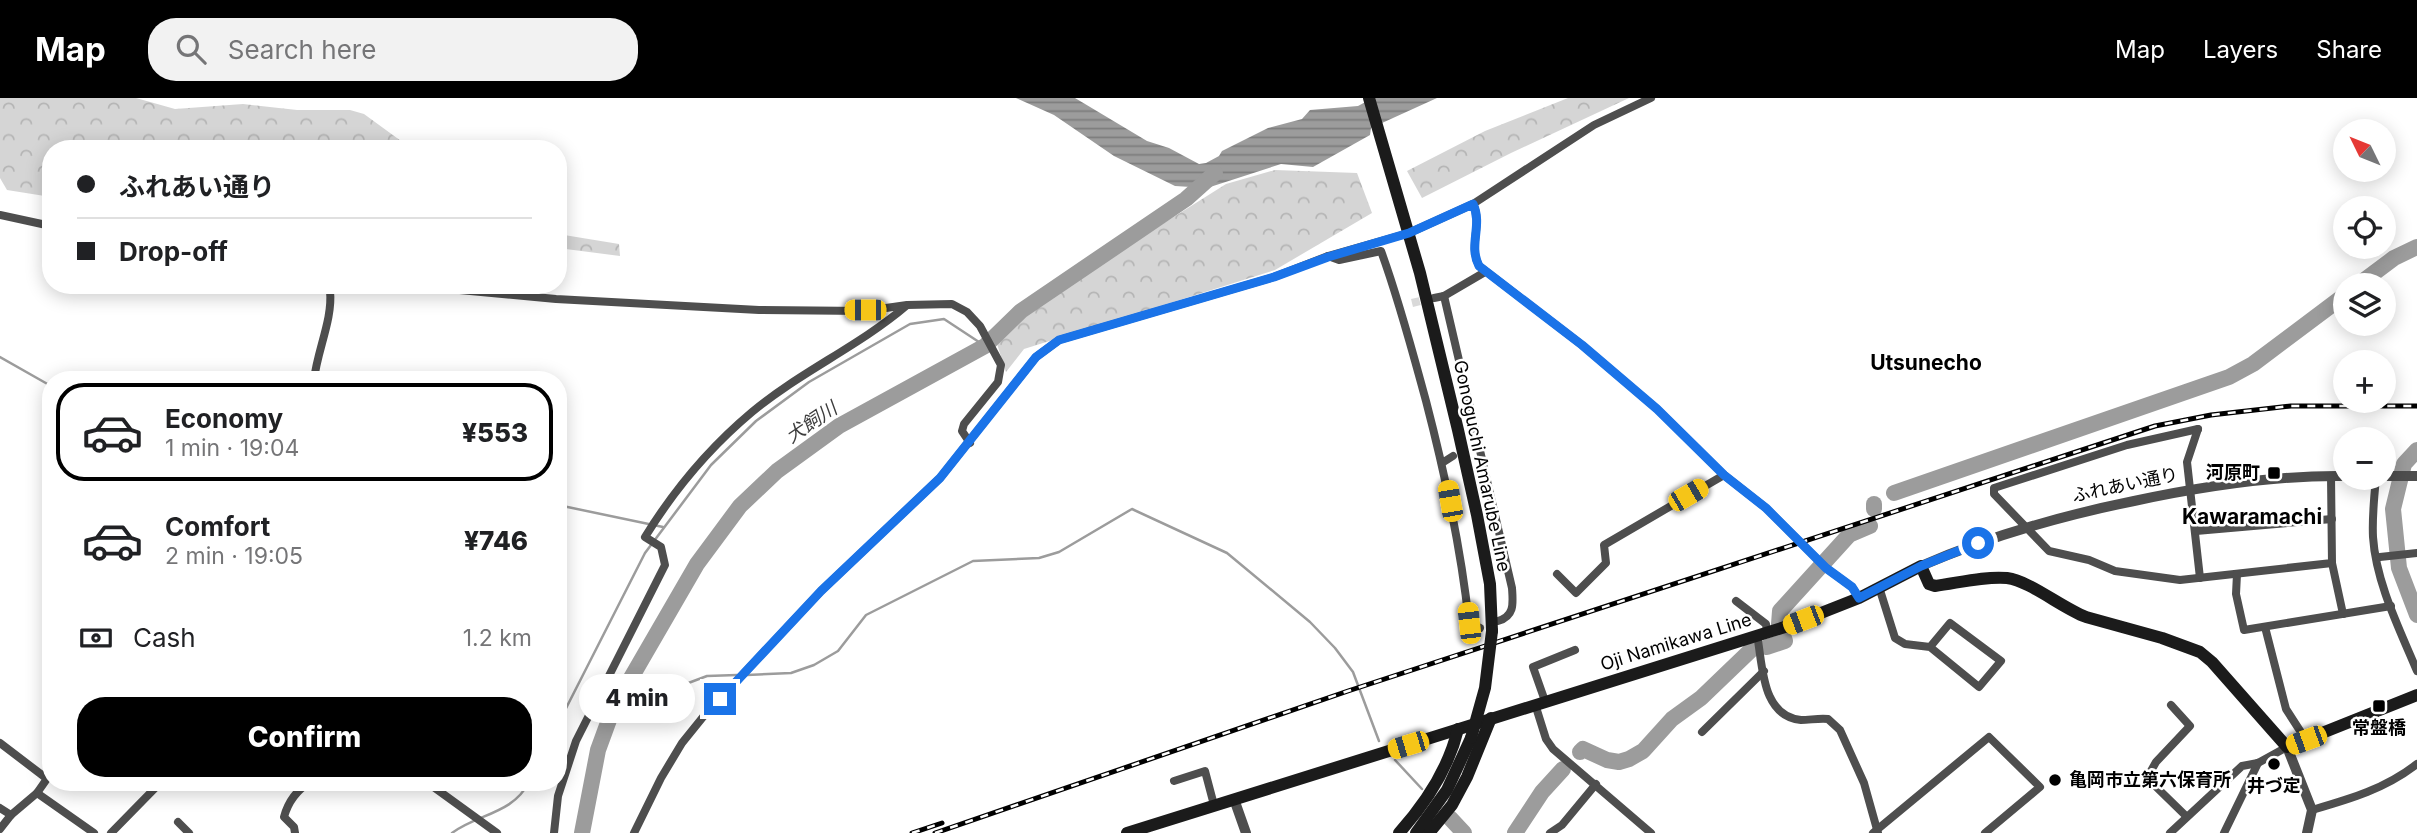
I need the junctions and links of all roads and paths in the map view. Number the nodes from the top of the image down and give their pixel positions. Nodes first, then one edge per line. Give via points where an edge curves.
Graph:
1 (1369, 98) edge
2 (1651, 98) edge
3 (1473, 204) junction
4 (0, 215) edge
5 (42, 224) edge
6 (1409, 233) junction
7 (1328, 257) junction
8 (1485, 272) junction
9 (330, 294) edge
10 (502, 294) edge
11 (1444, 296) junction
12 (1434, 298) tunnel mouth
13 (1412, 303) tunnel mouth
14 (907, 305) junction
15 (1401, 306) junction
16 (315, 371) edge
17 (1478, 437) junction
18 (970, 443) junction
19 (1468, 445) dead end
20 (1453, 456) dead end
21 (1442, 463) junction
22 (1724, 475) junction
23 (2331, 476) joint
24 (2396, 476) edge
25 (2417, 476) edge
26 (2189, 489) junction
27 (2375, 490) edge
28 (2332, 519) junction
29 (2027, 526) junction
30 (2196, 531) junction
31 (2417, 553) edge
32 (2380, 557) dead end
33 (2332, 564) junction
34 (1921, 566) junction
35 (1557, 574) dead end
36 (2237, 574) junction
37 (2200, 578) junction
38 (1879, 587) junction
39 (1859, 598) junction
40 (1737, 601) dead end
41 (2391, 606) junction
42 (2343, 614) junction
43 (1490, 626) junction
44 (2265, 627) junction
45 (1765, 633) junction
46 (1930, 647) junction
47 (1575, 650) dead end
48 (1764, 671) junction
49 (2417, 671) edge
50 (2417, 695) edge
51 (1540, 703) junction
52 (2171, 705) dead end
53 (1491, 718) junction
54 (1458, 729) junction
55 (1702, 732) dead end
56 (2306, 740) junction
57 (0, 743) edge
58 (2287, 747) junction
59 (2258, 762) junction
60 (2417, 764) edge
61 (567, 768) edge
62 (42, 771) edge
63 (1174, 781) dead end
64 (1596, 784) junction
65 (42, 785) edge
66 (152, 791) edge
67 (299, 791) edge
68 (439, 791) edge
69 (560, 791) edge
70 (37, 793) junction
71 (1234, 799) junction
72 (1214, 805) junction
73 (0, 808) edge
74 (2312, 810) junction
75 (11, 815) junction
76 (2186, 816) junction
77 (178, 822) dead end
78 (0, 829) edge
79 (1876, 832) edge
80 (94, 833) edge
81 (111, 833) edge
82 (189, 833) edge
83 (295, 833) edge
84 (497, 833) edge
85 (554, 833) edge
86 (634, 833) edge
87 (1127, 833) edge
88 (1246, 833) edge
89 (1399, 833) edge
90 (1416, 833) edge
91 (1429, 833) edge
92 (1550, 833) edge
93 (1651, 833) edge
94 (1984, 833) edge
95 (2170, 833) edge
96 (2224, 833) edge
97 (2308, 833) edge

1 - 6 main road, Gonoguchi Amarube Line
2 - 3 street via 1594,125
3 - 6 street
3 - 8 street via 1479,224 1476,259
4 - 5 street
6 - 7 street
6 - 43 main road, Gonoguchi Amarube Line via 1477,516 1490,584
7 - 15 street via 1339,260 1381,251
7 - 18 street via 1059,340 1036,357
8 - 11 street
8 - 22 street via 1657,409
9 - 16 street
10 - 14 street via 759,310 865,310
11 - 12 street
11 - 17 street
13 - 15 street
14 - 18 street via 952,304 967,312 996,353 1001,365 998,382 964,424 962,431
14 - 61 street via 753,411 707,454 666,504 645,537 661,547 665,565 576,741
15 - 21 street
17 - 19 street
17 - 43 street via 1512,588 1513,608 1506,619
18 - 86 street via 940,478 821,591 704,717 682,743
20 - 21 street
21 - 43 street via 1469,623
22 - 35 street via 1604,545 1606,563 1576,593
22 - 39 street via 1766,508
23 - 26 street, ふれあい通り via 2281,477
23 - 28 street
24 - 25 street
26 - 29 street, ふれあい通り
26 - 29 street via 2187,462 2198,429 2127,445 1994,488 1994,494
26 - 30 street
27 - 41 street via 2373,539
28 - 30 street
28 - 33 street
29 - 34 street, ふれあい通り
29 - 37 street via 2049,551 2115,571 2180,580
30 - 37 street
31 - 32 street
33 - 36 street
33 - 42 street
34 - 38 main road, Oji Namikawa Line
34 - 58 main road via 1928,584 2007,578 2079,615 2193,649 2213,662
36 - 37 street
36 - 44 street via 2244,630
38 - 39 main road, Oji Namikawa Line
38 - 46 street via 1895,638
39 - 45 main road, Oji Namikawa Line
40 - 45 street via 1766,624
41 - 42 street
41 - 49 street
42 - 44 street
43 - 90 main road, Gonoguchi Amarube Line, bridge via 1485,688 1471,738 1447,790
44 - 56 street via 2286,709
45 - 48 street
45 - 51 main road, Oji Namikawa Line
46 - 46 street via 1979,687 2001,661 1950,623
47 - 51 street via 1533,667
48 - 55 street
48 - 79 street via 1770,700 1778,711 1802,720 1828,719 1840,730 1864,783
50 - 56 main road
51 - 53 main road, Oji Namikawa Line
51 - 64 street via 1546,739
52 - 76 street via 2190,726 2147,778
53 - 54 main road, Oji Namikawa Line
53 - 91 main road via 1452,805
54 - 71 main road, Oji Namikawa Line
54 - 89 main road via 1439,776
56 - 58 main road
57 - 62 street
58 - 59 street
58 - 74 street
59 - 76 street via 2242,766
59 - 96 street
60 - 74 street via 2378,789
63 - 72 street via 1205,771
64 - 92 street
64 - 93 street
65 - 70 street
66 - 81 street
67 - 83 street via 284,817
68 - 84 street
69 - 85 street
70 - 75 street
70 - 80 street
71 - 72 main road, Oji Namikawa Line
71 - 88 street
72 - 87 main road, Oji Namikawa Line
73 - 75 street
74 - 97 street
75 - 78 street
76 - 95 street
77 - 82 street
79 - 94 street via 1989,737 2040,787

